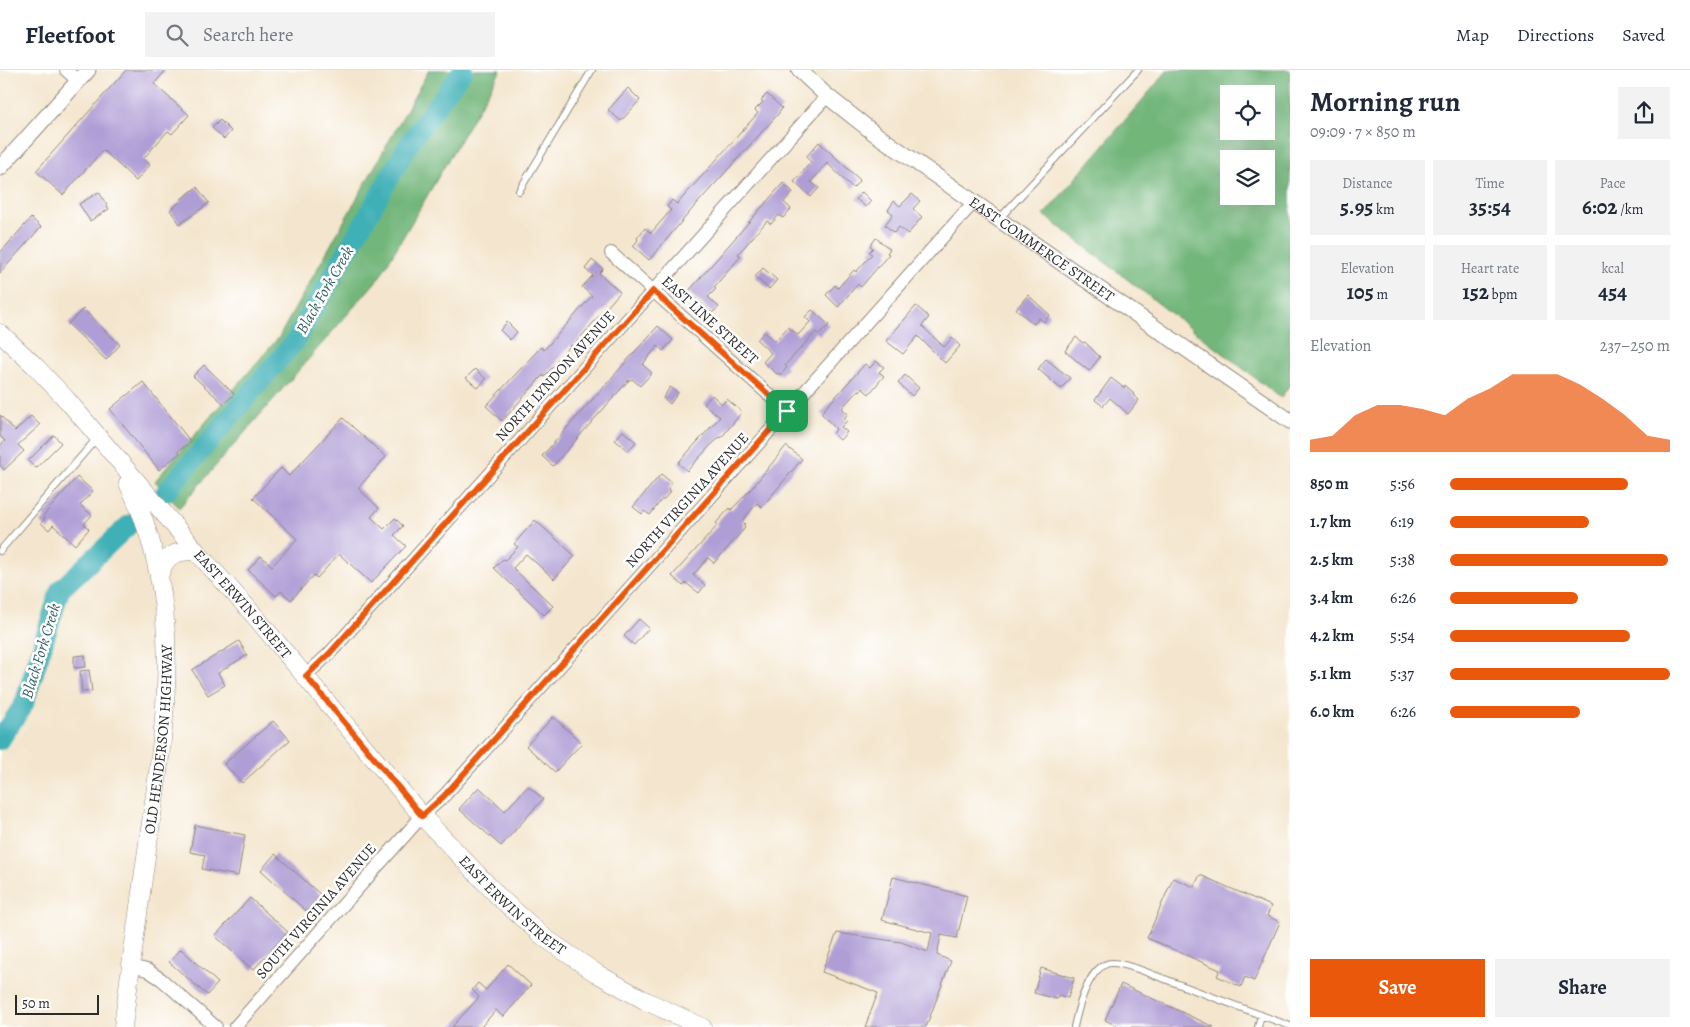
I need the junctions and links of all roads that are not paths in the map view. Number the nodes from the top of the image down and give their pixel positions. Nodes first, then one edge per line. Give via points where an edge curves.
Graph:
1 (66, 70) edge
2 (592, 70) edge
3 (799, 70) edge
4 (1138, 70) edge
5 (83, 75) edge
6 (827, 96) junction
7 (0, 168) edge
8 (519, 191) dead end
9 (973, 203) junction
10 (998, 220) junction
11 (611, 253) dead end
12 (653, 291) junction
13 (0, 333) edge
14 (787, 411) junction
15 (1290, 422) edge
16 (98, 437) junction
17 (116, 458) junction
18 (0, 551) edge
19 (196, 551) junction
20 (159, 576) junction
21 (306, 676) junction
22 (422, 816) junction
23 (130, 966) junction
24 (1261, 1015) junction
25 (1290, 1026) edge
26 (123, 1027) edge
27 (216, 1027) edge
28 (235, 1027) edge
29 (702, 1027) edge
30 (1074, 1027) edge
31 (1258, 1027) edge

1 - 5 street
2 - 8 lane
3 - 6 street, EAST COMMERCE STREET
4 - 10 lane
5 - 7 street
6 - 9 street, EAST COMMERCE STREET
6 - 12 street, NORTH LYNDON AVENUE
9 - 10 street, EAST COMMERCE STREET
9 - 14 street, NORTH VIRGINIA AVENUE
10 - 15 street, EAST COMMERCE STREET
11 - 12 street, EAST LINE STREET
12 - 14 street, EAST LINE STREET
12 - 21 street, NORTH LYNDON AVENUE
13 - 16 main road, EAST ERWIN STREET via 50,382
14 - 22 street, NORTH VIRGINIA AVENUE via 444,796
16 - 17 main road, EAST ERWIN STREET
16 - 18 lane
17 - 19 main road, EAST ERWIN STREET
17 - 20 main road, OLD HENDERSON HIGHWAY via 138,503
19 - 20 main road via 171,555
19 - 21 main road, EAST ERWIN STREET
20 - 23 main road, OLD HENDERSON HIGHWAY via 167,643 166,697 160,764
21 - 22 main road, EAST ERWIN STREET
22 - 28 street, SOUTH VIRGINIA AVENUE
22 - 29 main road, EAST ERWIN STREET via 499,898 545,938 620,987
23 - 26 main road, OLD HENDERSON HIGHWAY
23 - 27 street via 161,978
24 - 25 lane
24 - 30 lane via 1138,969 1113,963 1102,965 1094,973
24 - 31 lane

